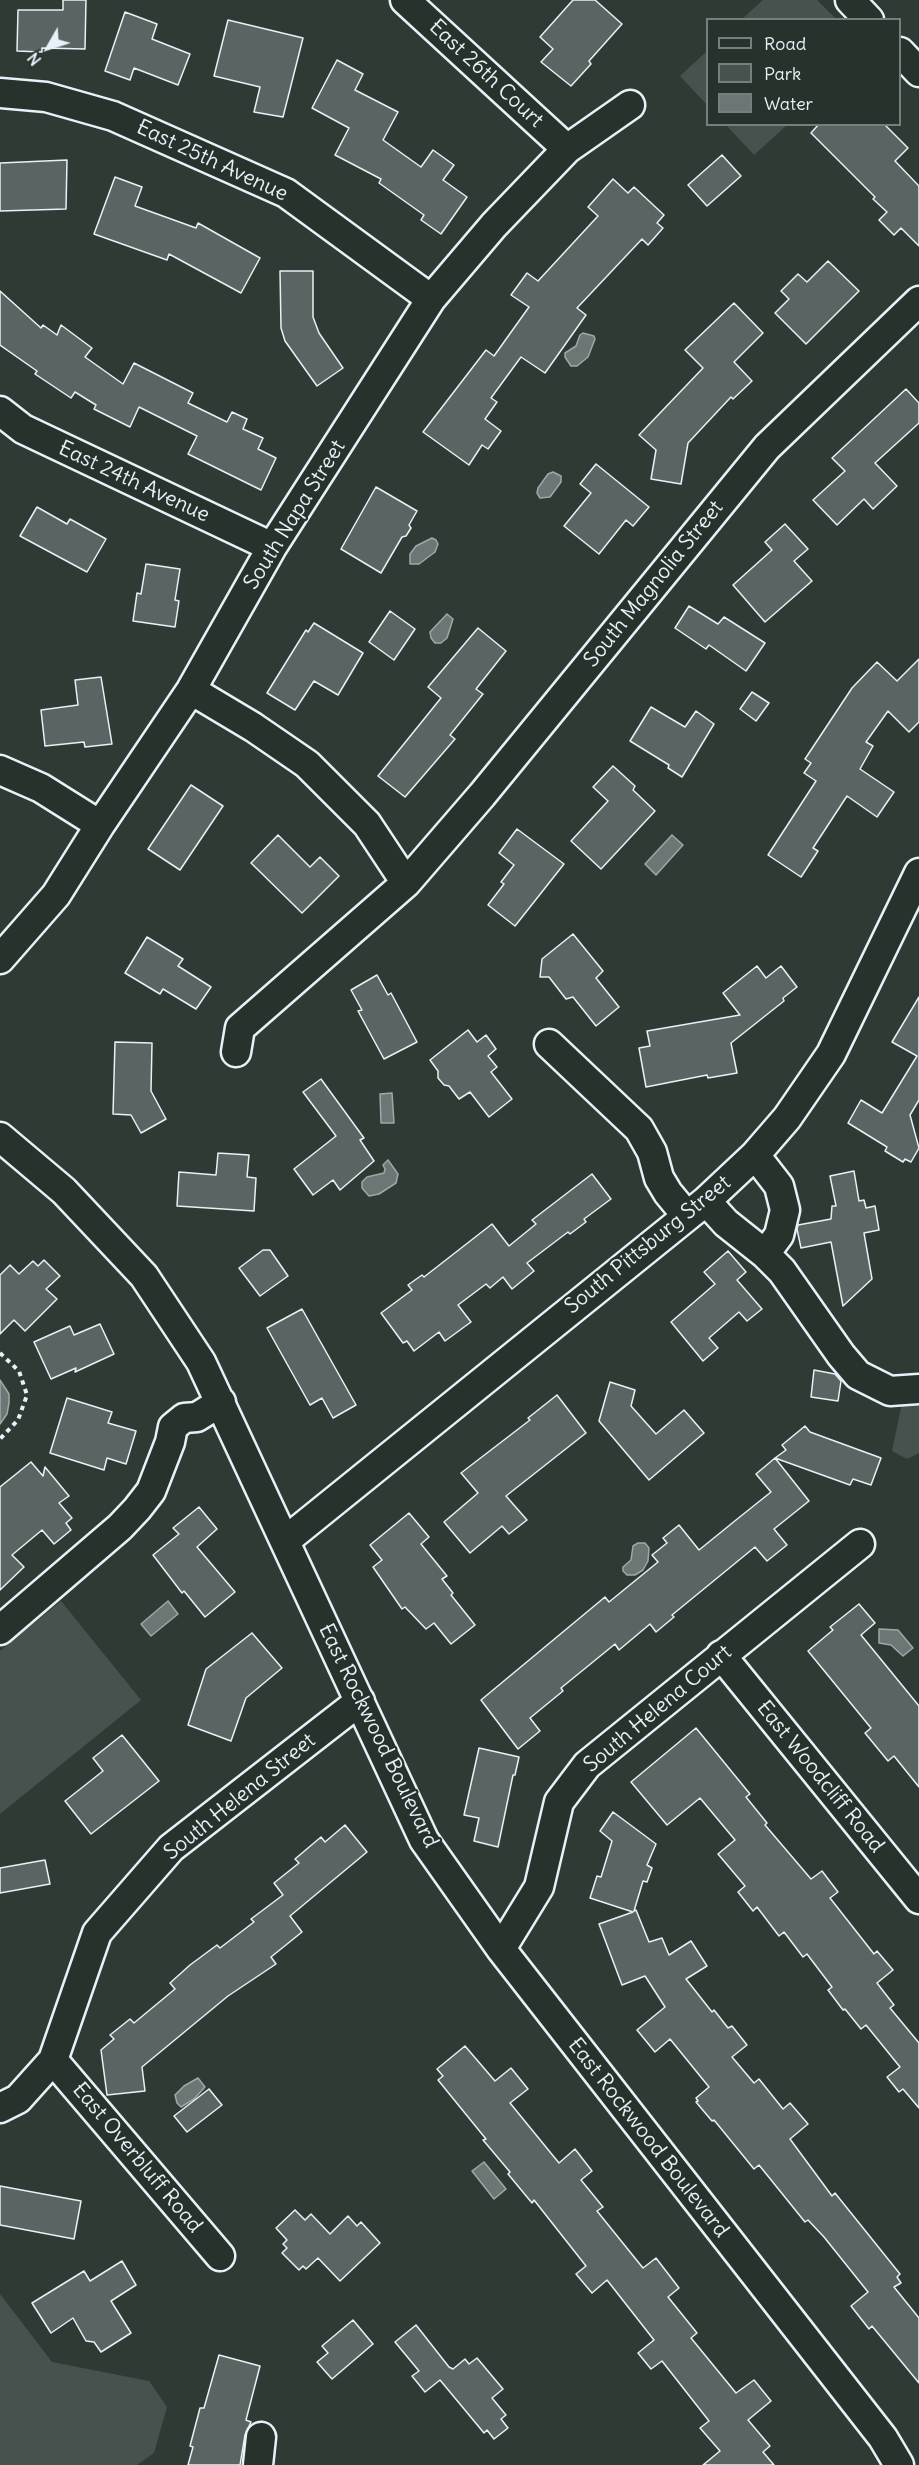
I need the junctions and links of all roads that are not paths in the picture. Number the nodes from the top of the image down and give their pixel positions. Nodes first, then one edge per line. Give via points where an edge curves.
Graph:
1 (405, 0) edge
2 (850, 0) edge
3 (867, 18) edge
4 (901, 53) edge
5 (919, 72) edge
6 (0, 93) edge
7 (630, 105) dead end
8 (567, 149) junction
9 (431, 299) junction
10 (919, 301) edge
11 (0, 411) edge
12 (272, 547) junction
13 (192, 690) junction
14 (0, 770) edge
15 (100, 825) junction
16 (919, 873) edge
17 (406, 883) junction
18 (0, 960) edge
19 (549, 1044) dead end
20 (236, 1052) dead end
21 (0, 1137) edge
22 (755, 1155) junction
23 (696, 1208) junction
24 (765, 1254) junction
25 (919, 1389) edge
26 (209, 1410) junction
27 (285, 1541) junction
28 (860, 1544) dead end
29 (0, 1630) edge
30 (721, 1655) junction
31 (360, 1701) junction
32 (919, 1899) edge
33 (501, 1949) junction
34 (53, 2060) junction
35 (0, 2108) edge
36 (220, 2256) dead end
37 (261, 2437) dead end
38 (919, 2455) edge
39 (258, 2465) edge
40 (899, 2465) edge
41 (907, 2465) edge

1 - 8 street, East 26th Court
2 - 3 street
4 - 5 street
6 - 9 street, East 25th Avenue via 46,98 113,116 285,193
7 - 8 street, South Napa Street
8 - 9 street, South Napa Street via 494,225
9 - 12 street, South Napa Street
10 - 17 street, South Magnolia Street via 767,447
11 - 12 street, East 24th Avenue via 23,429
12 - 13 street, South Napa Street
13 - 15 street, South Napa Street
13 - 17 street via 307,764 367,824
14 - 15 street via 41,788
15 - 18 street, South Napa Street via 56,895
16 - 22 street, South Pittsburg Street via 831,1054 787,1118
17 - 20 street, South Magnolia Street via 240,1028
19 - 23 street via 639,1129 668,1193
21 - 26 street, East Rockwood Boulevard via 64,1191 144,1276 201,1362
22 - 23 street, South Pittsburg Street
22 - 24 street via 779,1186 785,1210 779,1235
23 - 24 street via 726,1223
23 - 27 street, South Pittsburg Street
24 - 25 street via 782,1271 858,1375 890,1391
26 - 27 street, East Rockwood Boulevard
26 - 29 street via 184,1418 173,1427 151,1491 120,1527
27 - 31 street, East Rockwood Boulevard
28 - 30 street, South Helena Court
30 - 32 street, East Woodcliff Road
30 - 33 street, South Helena Court via 587,1765 559,1802 539,1887
31 - 33 street, East Rockwood Boulevard via 424,1840
31 - 34 street, South Helena Street via 171,1848 96,1933
33 - 40 street, East Rockwood Boulevard via 883,2438
34 - 35 street via 18,2099
34 - 36 street, East Overbluff Road
37 - 39 street
38 - 41 street

